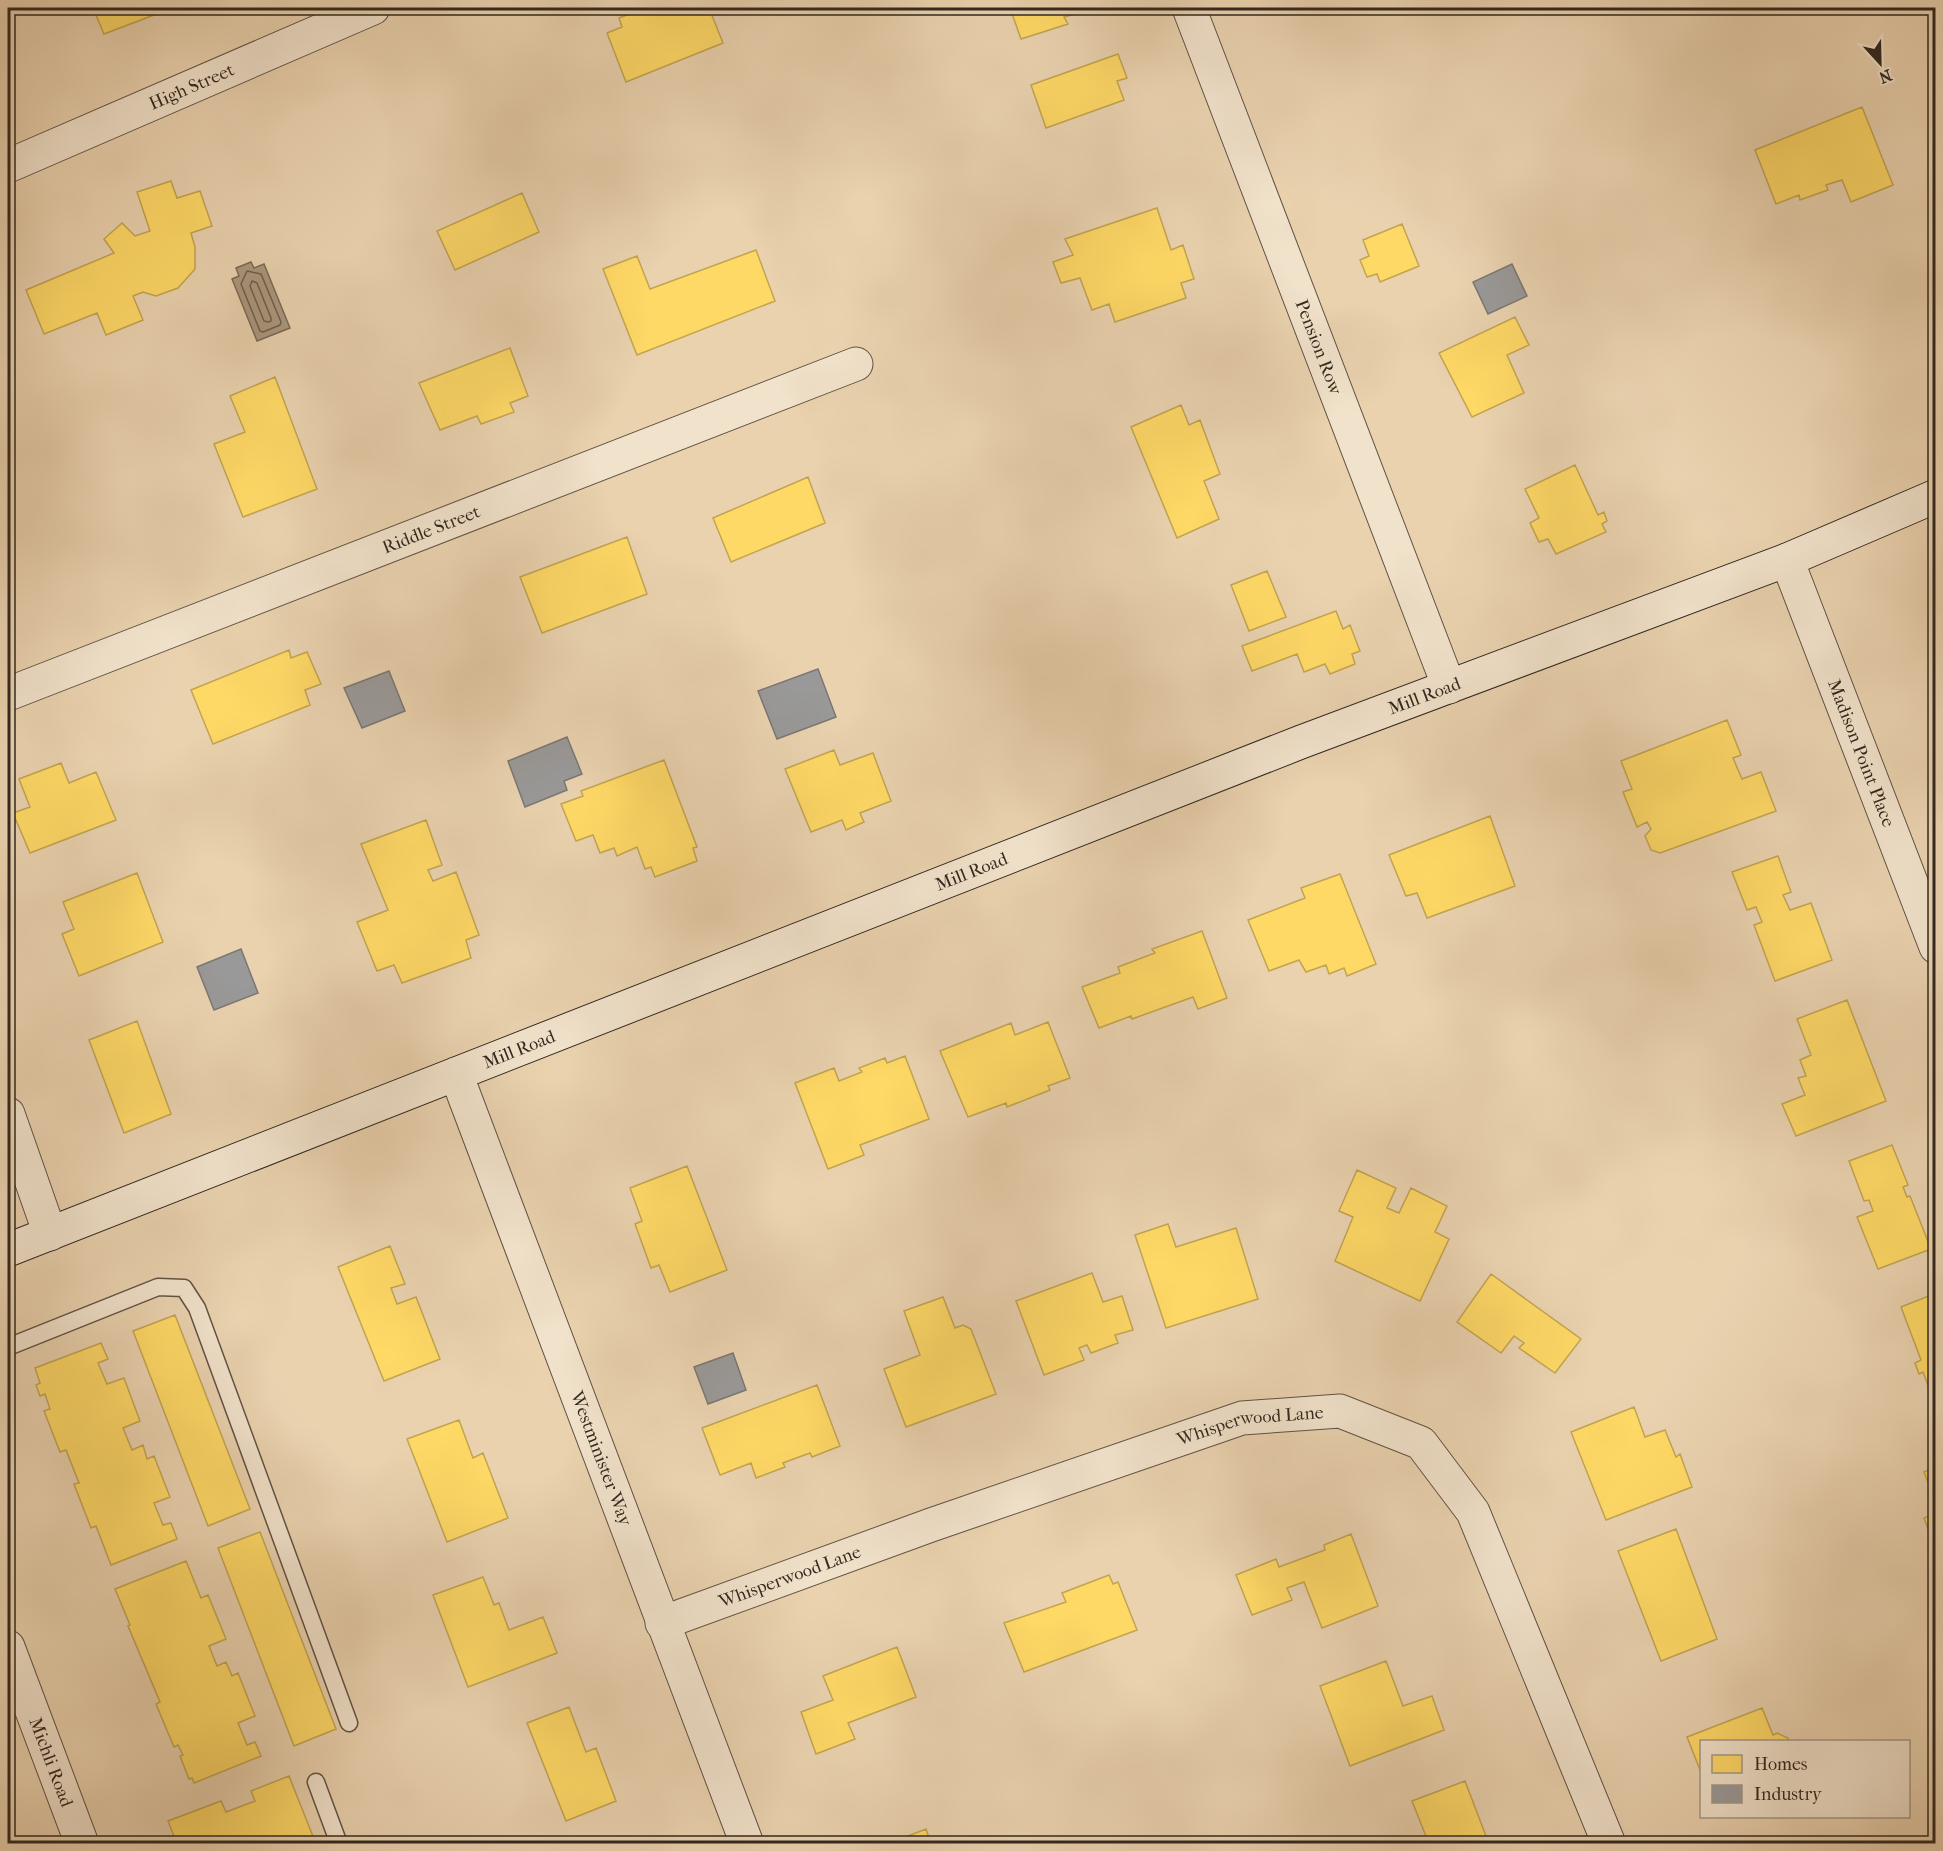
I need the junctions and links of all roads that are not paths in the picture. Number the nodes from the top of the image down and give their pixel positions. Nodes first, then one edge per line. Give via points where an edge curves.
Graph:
1 (373, 8) edge
2 (1189, 8) edge
3 (8, 166) edge
4 (856, 363) dead end
5 (1935, 496) edge
6 (1787, 560) junction
7 (1449, 687) junction
8 (8, 694) edge
9 (1935, 947) edge
10 (456, 1074) junction
11 (8, 1114) edge
12 (50, 1234) junction
13 (8, 1250) edge
14 (8, 1347) edge
15 (662, 1623) junction
16 (8, 1647) edge
17 (349, 1723) dead end
18 (316, 1782) dead end
19 (82, 1844) edge
20 (339, 1844) edge
21 (747, 1844) edge
22 (1609, 1844) edge

1 - 3 street, High Street
2 - 7 street, Pension Row
4 - 8 street, Riddle Street
5 - 6 street, Mill Road
6 - 7 street, Mill Road
6 - 9 street, Madison Point Place
7 - 10 street, Mill Road
10 - 12 street, Mill Road
10 - 15 street, Westminister Way
11 - 12 street
12 - 13 street, Mill Road
14 - 17 lane via 158,1287 184,1288 197,1308
15 - 21 street, Westminister Way
15 - 22 street, Whisperwood Lane via 1242,1418 1340,1411 1421,1443 1473,1512
16 - 19 street, Michli Road
18 - 20 lane

